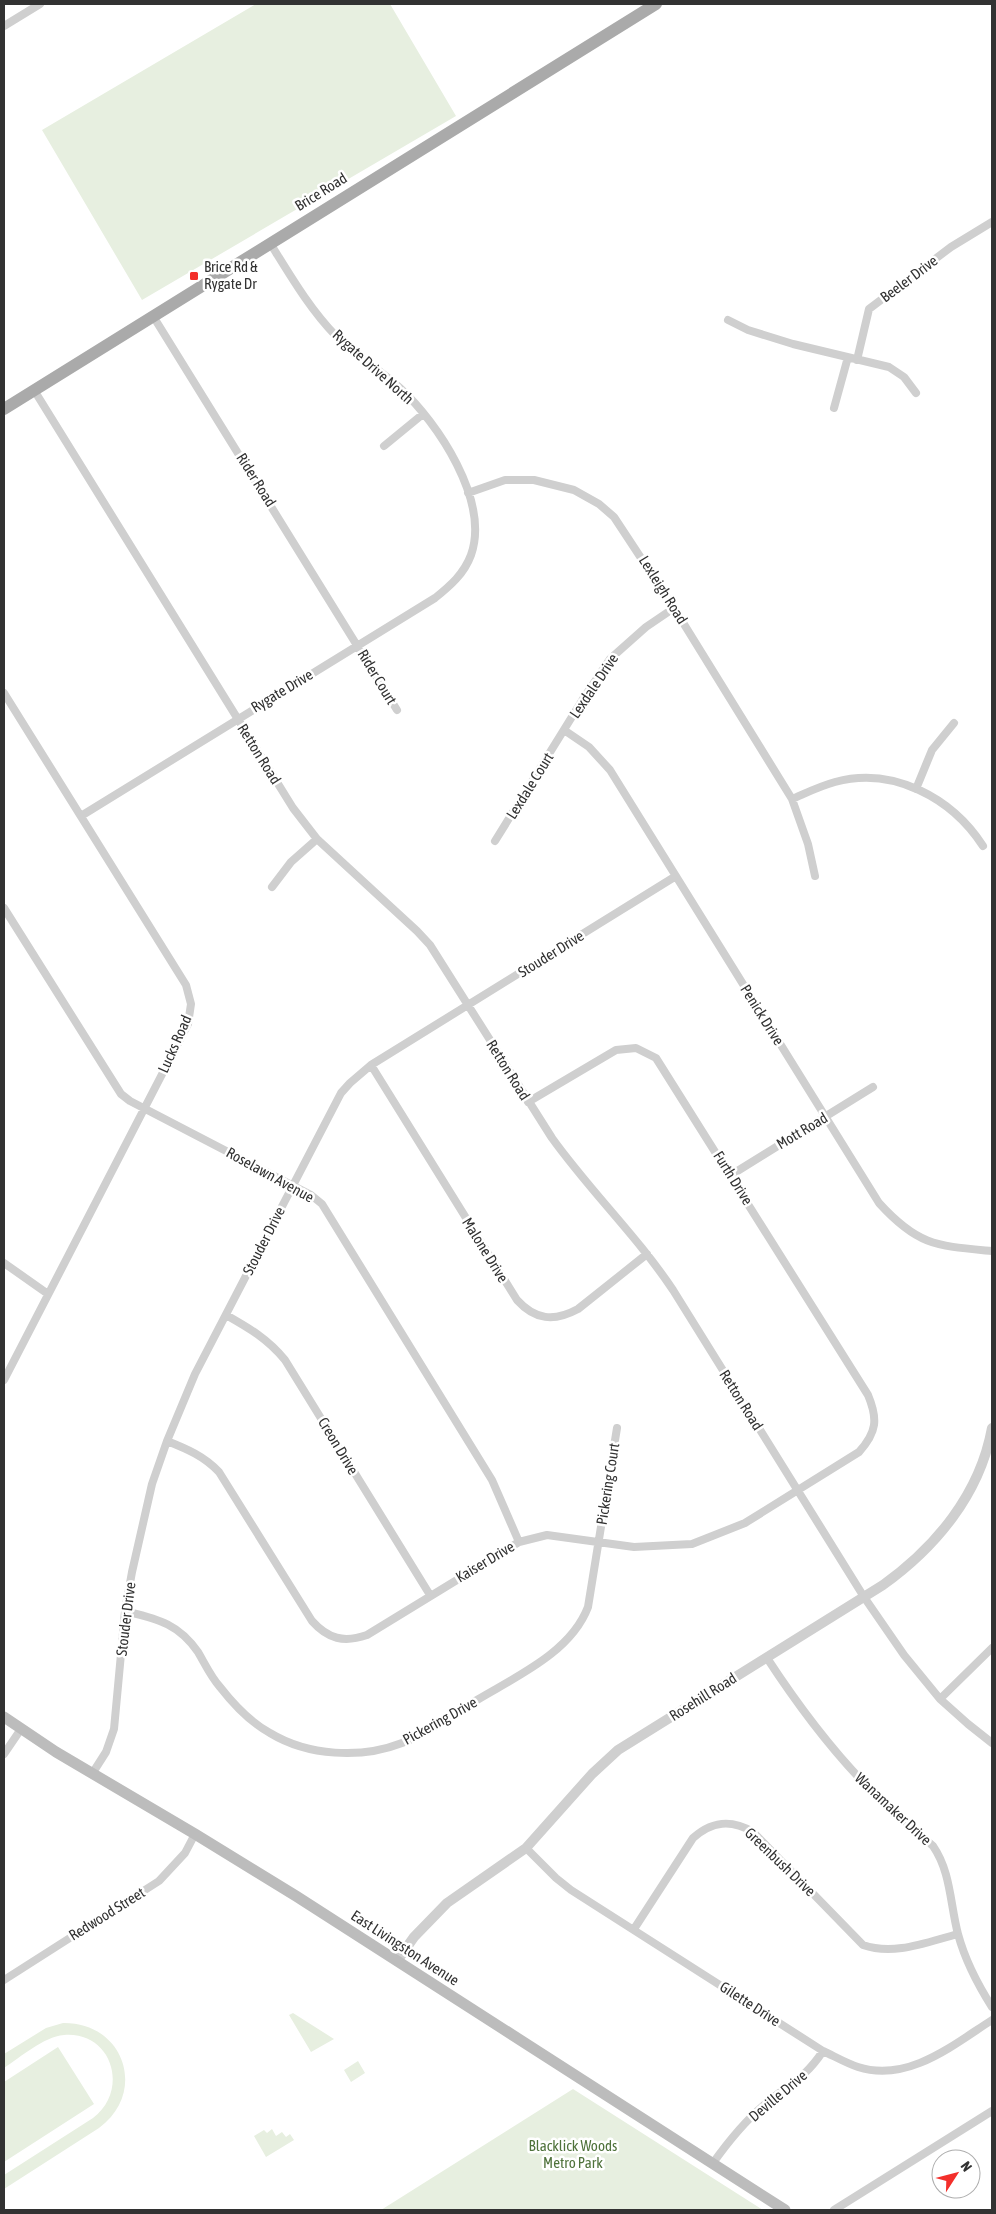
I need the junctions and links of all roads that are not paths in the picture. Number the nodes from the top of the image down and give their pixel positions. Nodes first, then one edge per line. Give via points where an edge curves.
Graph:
1 (40, 4) edge
2 (656, 4) edge
3 (4, 26) edge
4 (992, 222) edge
5 (270, 243) junction
6 (154, 316) junction
7 (728, 320) dead end
8 (848, 357) junction
9 (857, 360) junction
10 (34, 390) junction
11 (916, 393) dead end
12 (834, 408) dead end
13 (4, 409) edge
14 (423, 414) junction
15 (384, 446) dead end
16 (468, 493) junction
17 (471, 554) joint
18 (674, 608) junction
19 (358, 645) junction
20 (4, 693) edge
21 (397, 710) dead end
22 (237, 718) junction
23 (954, 723) dead end
24 (564, 730) junction
25 (916, 789) junction
26 (792, 799) junction
27 (81, 816) junction
28 (317, 839) junction
29 (495, 841) dead end
30 (983, 846) dead end
31 (676, 876) junction
32 (815, 876) dead end
33 (272, 887) dead end
34 (4, 908) edge
35 (468, 1005) junction
36 (371, 1066) junction
37 (873, 1087) dead end
38 (528, 1102) junction
39 (144, 1108) junction
40 (825, 1117) junction
41 (731, 1175) junction
42 (292, 1186) junction
43 (992, 1251) edge
44 (647, 1254) junction
45 (4, 1264) edge
46 (48, 1294) junction
47 (226, 1315) junction
48 (4, 1380) edge
49 (875, 1426) joint
50 (617, 1428) dead end
51 (992, 1428) edge
52 (167, 1441) junction
53 (798, 1490) junction
54 (599, 1541) junction
55 (518, 1542) junction
56 (430, 1595) junction
57 (864, 1597) junction
58 (124, 1611) junction
59 (992, 1648) edge
60 (767, 1658) junction
61 (940, 1699) junction
62 (4, 1717) edge
63 (21, 1729) junction
64 (992, 1743) edge
65 (4, 1754) edge
66 (92, 1774) junction
67 (195, 1834) junction
68 (526, 1848) junction
69 (634, 1929) junction
70 (958, 1934) junction
71 (397, 1961) junction
72 (4, 1980) edge
73 (992, 2007) edge
74 (992, 2020) edge
75 (823, 2051) junction
76 (992, 2111) edge
77 (713, 2163) junction
78 (785, 2210) edge
79 (834, 2210) edge

1 - 3 street
2 - 5 main road, Brice Road
4 - 9 street, Beeler Drive via 951,247 869,309
5 - 6 main road, Brice Road
5 - 14 street, Rygate Drive North via 305,298 336,336 401,389
6 - 10 main road, Brice Road
6 - 19 street, Rider Road
7 - 8 street via 769,336
8 - 9 street
8 - 12 street
9 - 11 street via 898,372
10 - 13 main road, Brice Road
10 - 22 street, Retton Road
14 - 15 street
14 - 16 street, Rygate Drive North via 453,455
16 - 17 street, Rygate Drive North via 474,523
16 - 18 street, Lexleigh Road via 505,480 534,480 561,485 586,497 614,517
17 - 19 street, Rygate Drive via 447,588
18 - 24 street, Lexdale Drive via 646,627 610,659
18 - 26 street, Lexleigh Road
19 - 21 street, Rider Court
19 - 22 street, Rygate Drive
20 - 27 street, Lucks Road
22 - 27 street, Rygate Drive
22 - 28 street, Retton Road
23 - 25 street via 932,750
24 - 29 street, Lexdale Court
24 - 31 street, Penick Drive via 605,763
25 - 26 street via 885,780 851,779
25 - 30 street via 954,811
26 - 32 street, Lexleigh Road
27 - 39 street, Lucks Road via 186,985 192,1004 188,1024
28 - 33 street via 291,862
28 - 35 street, Retton Road via 426,940
31 - 35 street, Stouder Drive
31 - 40 street, Penick Drive
34 - 39 street, Roselawn Avenue via 115,1087 130,1101
35 - 36 street, Stouder Drive
35 - 38 street, Retton Road
36 - 42 street, Stouder Drive via 341,1093
36 - 44 street, Malone Drive via 516,1300 534,1314 556,1318 573,1311
37 - 40 street, Mott Road
38 - 41 street, Furth Drive via 605,1055 636,1048 656,1058 663,1066
38 - 44 street, Retton Road via 567,1159
39 - 42 street, Roselawn Avenue
39 - 46 street, Lucks Road
40 - 41 street, Mott Road
40 - 43 street, Penick Drive via 879,1203 907,1231 944,1246
41 - 49 street, Furth Drive via 868,1395 874,1410
42 - 47 street, Stouder Drive
42 - 55 street, Roselawn Avenue via 317,1199 328,1213 487,1471
44 - 53 street, Retton Road
45 - 46 street
46 - 48 street, Lucks Road
47 - 52 street, Stouder Drive
47 - 56 street, Creon Drive via 258,1333 285,1360
49 - 53 street, Kaiser Drive via 859,1452
50 - 54 street, Pickering Court
51 - 57 street, Rosehill Road via 985,1456 952,1519 916,1559
52 - 56 street, Kaiser Drive via 194,1452 219,1472 312,1621 327,1635 337,1639 367,1635
52 - 58 street, Stouder Drive via 140,1530
53 - 54 street, Kaiser Drive via 745,1523 692,1544 634,1547
53 - 57 street, Retton Road
54 - 55 street, Kaiser Drive via 547,1535
54 - 58 street, Pickering Drive via 588,1607 583,1620 566,1643 426,1731 376,1751 322,1752 270,1734 231,1701 188,1639 177,1629 160,1620
55 - 56 street, Kaiser Drive
57 - 60 street, Rosehill Road
57 - 61 street, Retton Road via 904,1655
58 - 66 street, Stouder Drive via 116,1718 111,1740
59 - 61 street
60 - 68 street, Rosehill Road via 618,1750 592,1774
60 - 70 street, Wanamaker Drive via 802,1710 850,1768 933,1846 946,1874
61 - 64 street, Retton Road
62 - 63 main road, East Livingston Avenue
63 - 65 street
63 - 66 main road, East Livingston Avenue
66 - 67 main road, East Livingston Avenue
67 - 71 main road, East Livingston Avenue
67 - 72 street, Redwood Street via 185,1853 159,1881
68 - 69 street, Gilette Drive via 571,1890
68 - 71 street, Rosehill Road via 447,1903 414,1937
69 - 70 street, Greenbush Drive via 693,1838 702,1830 722,1822 742,1826 752,1832 863,1945 880,1950 898,1949
69 - 75 street, Gilette Drive
70 - 73 street, Wanamaker Drive via 972,1972
71 - 77 main road, East Livingston Avenue
74 - 75 street, Gilette Drive via 927,2060 898,2069 859,2067
75 - 77 street, Deville Drive via 800,2078 754,2113
76 - 79 street
77 - 78 main road, East Livingston Avenue

